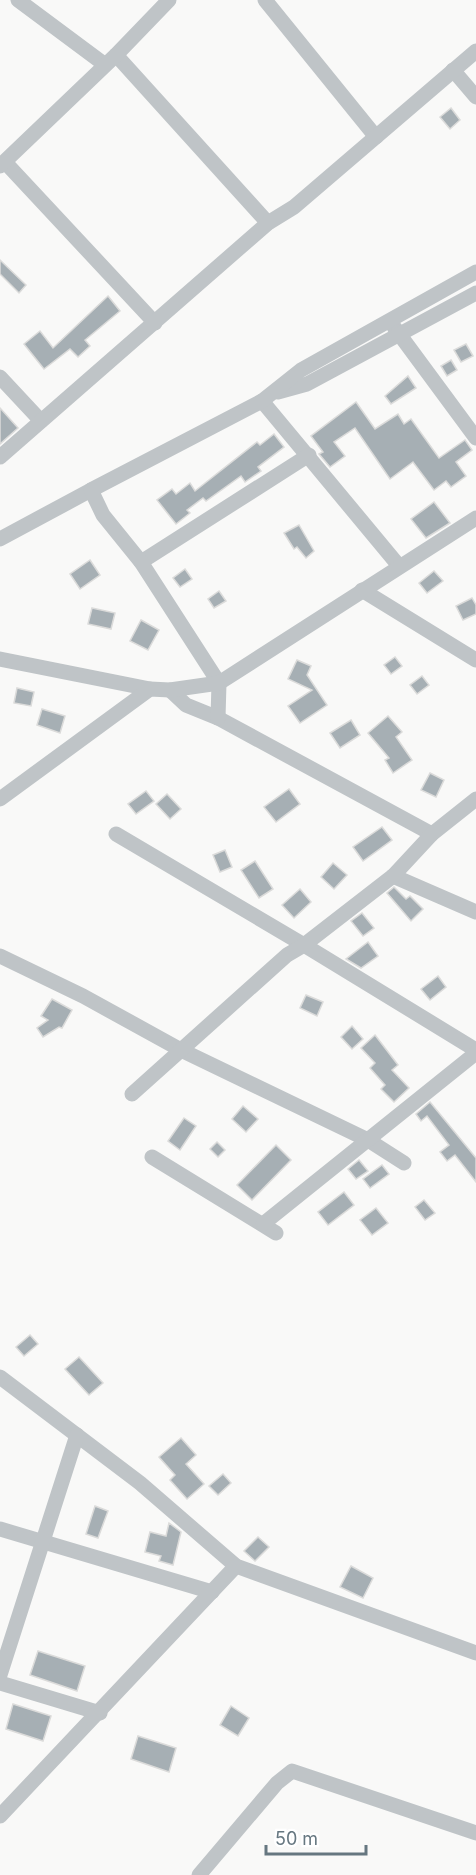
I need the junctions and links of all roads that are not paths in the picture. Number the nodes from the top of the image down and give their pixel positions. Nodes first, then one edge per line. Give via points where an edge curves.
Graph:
1 (18, 0) edge
2 (265, 0) edge
3 (165, 1) edge
4 (476, 51) edge
5 (110, 59) junction
6 (453, 70) junction
7 (476, 97) edge
8 (376, 137) junction
9 (3, 164) edge
10 (268, 223) junction
11 (476, 272) edge
12 (476, 293) edge
13 (389, 320) junction
14 (155, 323) junction
15 (399, 335) junction
16 (0, 377) edge
17 (267, 397) junction
18 (41, 421) junction
19 (476, 438) edge
20 (309, 455) junction
21 (0, 457) edge
22 (91, 490) junction
23 (476, 518) edge
24 (0, 539) edge
25 (141, 562) junction
26 (399, 566) junction
27 (362, 590) junction
28 (0, 659) edge
29 (476, 660) edge
30 (219, 683) junction
31 (150, 689) junction
32 (170, 690) junction
33 (218, 718) junction
34 (0, 799) edge
35 (476, 799) edge
36 (116, 834) dead end
37 (432, 834) junction
38 (393, 876) junction
39 (476, 912) edge
40 (304, 945) junction
41 (0, 956) edge
42 (181, 1050) junction
43 (476, 1052) edge
44 (132, 1094) dead end
45 (368, 1140) junction
46 (152, 1156) dead end
47 (404, 1163) dead end
48 (263, 1224) junction
49 (276, 1233) dead end
50 (0, 1377) edge
51 (77, 1435) junction
52 (0, 1529) edge
53 (42, 1542) junction
54 (236, 1566) junction
55 (212, 1592) junction
56 (476, 1653) edge
57 (0, 1675) edge
58 (0, 1683) edge
59 (100, 1713) junction
60 (0, 1816) edge
61 (476, 1833) edge
62 (199, 1875) edge

1 - 5 street
2 - 8 street
3 - 5 street
4 - 6 street
5 - 9 street
5 - 10 street
6 - 7 street
6 - 8 street
8 - 10 street via 294,207
9 - 14 street
10 - 14 street
11 - 13 street
12 - 15 street
13 - 15 street
13 - 17 street via 301,370
14 - 18 street
15 - 17 street via 308,384
15 - 19 street
16 - 18 street
17 - 20 street
17 - 22 street
18 - 21 street
20 - 25 street
20 - 26 street
22 - 24 street
22 - 25 street via 103,515
23 - 26 street
25 - 30 street
26 - 27 street
27 - 29 street
27 - 30 street
28 - 31 street
30 - 32 street
30 - 33 street
31 - 32 street
31 - 34 street
32 - 33 street via 186,705
33 - 37 street
35 - 37 street
36 - 40 street
37 - 38 street
38 - 39 street
38 - 40 street
40 - 42 street via 287,954
40 - 43 street
41 - 42 street
42 - 44 street
42 - 45 street
43 - 45 street
45 - 47 street
45 - 48 street
46 - 48 street
48 - 49 street
50 - 51 street
51 - 53 street
51 - 54 street via 140,1483
52 - 53 street
53 - 55 street
53 - 57 street
54 - 55 street
54 - 56 street
55 - 59 street
58 - 59 street
59 - 60 street
61 - 62 street via 292,1771 277,1783

